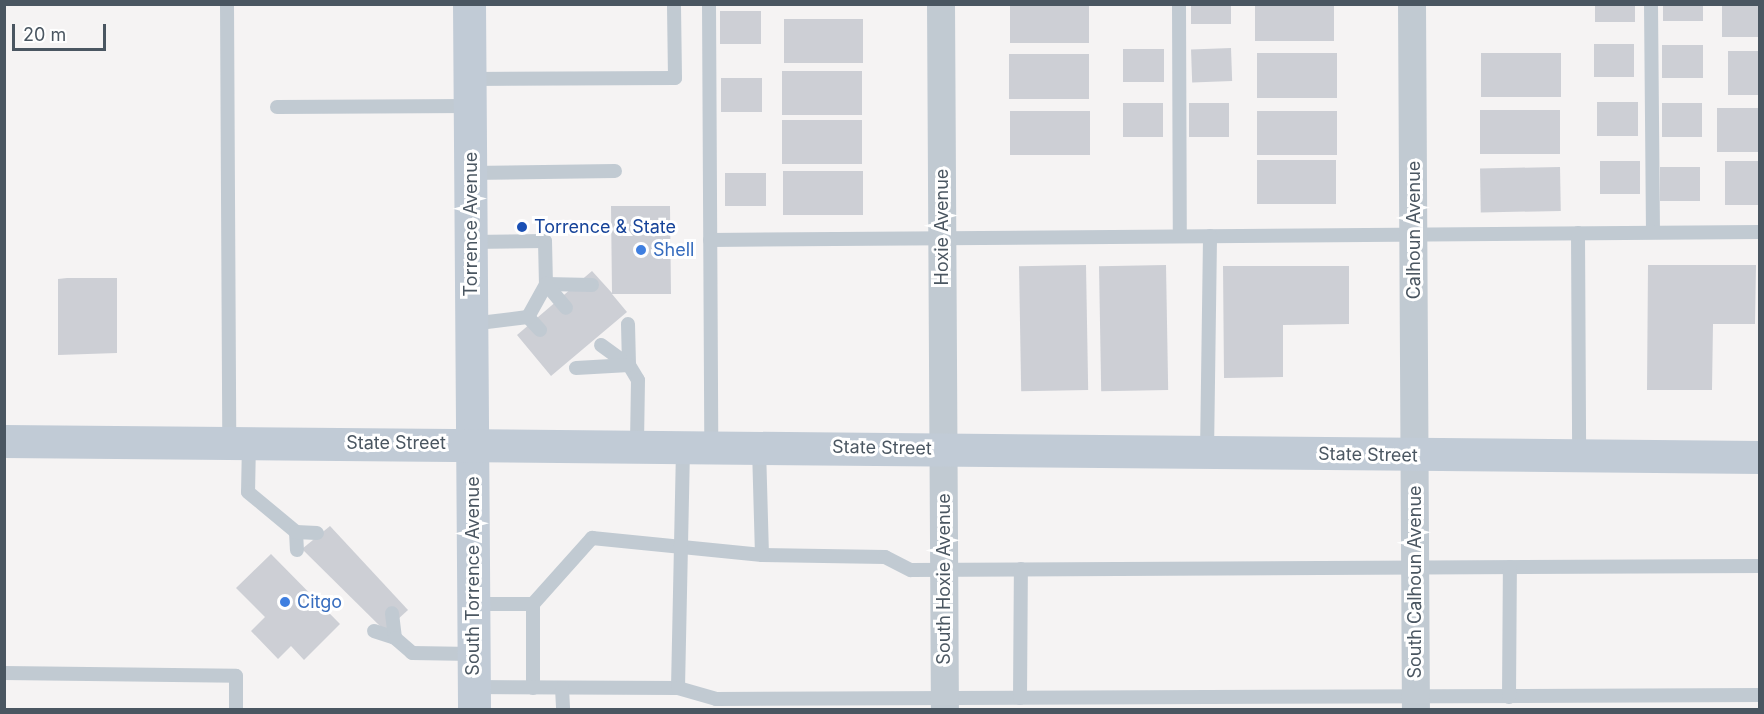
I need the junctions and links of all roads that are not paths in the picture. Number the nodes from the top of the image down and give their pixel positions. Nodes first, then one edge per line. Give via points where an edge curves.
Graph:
1 (227, 4) edge
2 (470, 4) edge
3 (674, 4) edge
4 (709, 4) edge
5 (941, 4) edge
6 (1179, 4) edge
7 (1412, 4) edge
8 (1652, 4) edge
9 (470, 93) junction
10 (277, 107) dead end
11 (615, 171) dead end
12 (470, 173) junction
13 (1653, 232) junction
14 (1760, 232) edge
15 (1578, 233) junction
16 (1414, 234) junction
17 (1180, 236) junction
18 (1210, 236) junction
19 (942, 238) junction
20 (710, 240) junction
21 (471, 242) junction
22 (546, 284) junction
23 (592, 285) dead end
24 (566, 308) dead end
25 (528, 317) junction
26 (471, 324) junction
27 (628, 324) dead end
28 (540, 330) dead end
29 (601, 345) dead end
30 (629, 365) junction
31 (576, 368) dead end
32 (4, 441) edge
33 (239, 442) junction
34 (472, 443) junction
35 (637, 445) junction
36 (697, 446) junction
37 (759, 447) junction
38 (944, 449) junction
39 (1208, 453) junction
40 (1414, 455) junction
41 (1580, 456) junction
42 (1760, 457) edge
43 (296, 532) junction
44 (317, 533) dead end
45 (297, 550) dead end
46 (681, 550) junction
47 (762, 555) junction
48 (1760, 566) edge
49 (1415, 567) junction
50 (1510, 567) junction
51 (944, 570) junction
52 (1021, 570) junction
53 (473, 604) junction
54 (533, 604) junction
55 (392, 613) dead end
56 (374, 631) dead end
57 (395, 638) junction
58 (473, 654) junction
59 (4, 673) edge
60 (533, 688) junction
61 (562, 688) junction
62 (678, 688) junction
63 (1660, 695) junction
64 (1760, 695) edge
65 (1509, 697) junction
66 (473, 698) edge
67 (1020, 698) junction
68 (1179, 703) edge
69 (1416, 703) edge
70 (716, 704) edge
71 (945, 704) edge
72 (236, 710) edge
73 (563, 710) edge
74 (1660, 710) edge

1 - 33 lane
2 - 9 street, Torrence Avenue
3 - 9 lane via 675,78
4 - 20 lane
5 - 19 street, Hoxie Avenue
6 - 17 lane
7 - 16 street, Calhoun Avenue
8 - 13 lane
9 - 10 lane
9 - 12 street, Torrence Avenue
11 - 12 lane
12 - 21 street, Torrence Avenue
13 - 14 lane
13 - 15 lane
15 - 16 lane
15 - 41 lane
16 - 18 lane
16 - 40 street, Calhoun Avenue
17 - 18 lane
17 - 19 lane
18 - 39 lane
19 - 20 lane
19 - 38 street, Hoxie Avenue
20 - 36 lane
21 - 22 lane via 545,241
21 - 26 street, Torrence Avenue
22 - 23 lane
22 - 24 lane
22 - 25 lane
25 - 26 lane
25 - 28 lane
26 - 34 street, Torrence Avenue
27 - 30 lane
29 - 30 lane
30 - 31 lane
30 - 35 lane via 638,380
32 - 33 street, State Street
33 - 34 street, State Street
33 - 43 lane via 248,492
34 - 35 street, State Street
34 - 53 street, South Torrence Avenue
35 - 36 street, State Street
36 - 37 street, State Street
36 - 46 lane
37 - 38 street, State Street
37 - 47 lane
38 - 39 street, State Street
38 - 51 street, South Hoxie Avenue
39 - 40 street, State Street
40 - 41 street, State Street
40 - 49 street, South Calhoun Avenue
41 - 42 street, State Street
43 - 44 lane
43 - 45 lane
46 - 47 lane
46 - 54 lane via 592,538
46 - 62 lane
47 - 51 lane via 885,557 911,570
48 - 50 lane
49 - 50 lane
49 - 52 lane
49 - 69 street, South Calhoun Avenue
50 - 65 lane
51 - 52 lane
51 - 71 street, South Hoxie Avenue
52 - 67 lane
53 - 54 lane
53 - 58 street, South Torrence Avenue
54 - 60 lane
55 - 57 lane
56 - 57 lane
57 - 58 lane via 412,653
58 - 66 street, South Torrence Avenue
59 - 72 lane via 236,676
60 - 61 lane
60 - 66 lane
61 - 62 lane
61 - 73 lane
62 - 70 lane
63 - 64 lane
63 - 65 lane
63 - 74 lane
65 - 69 lane
67 - 68 lane
67 - 71 lane
68 - 69 lane
70 - 71 lane

